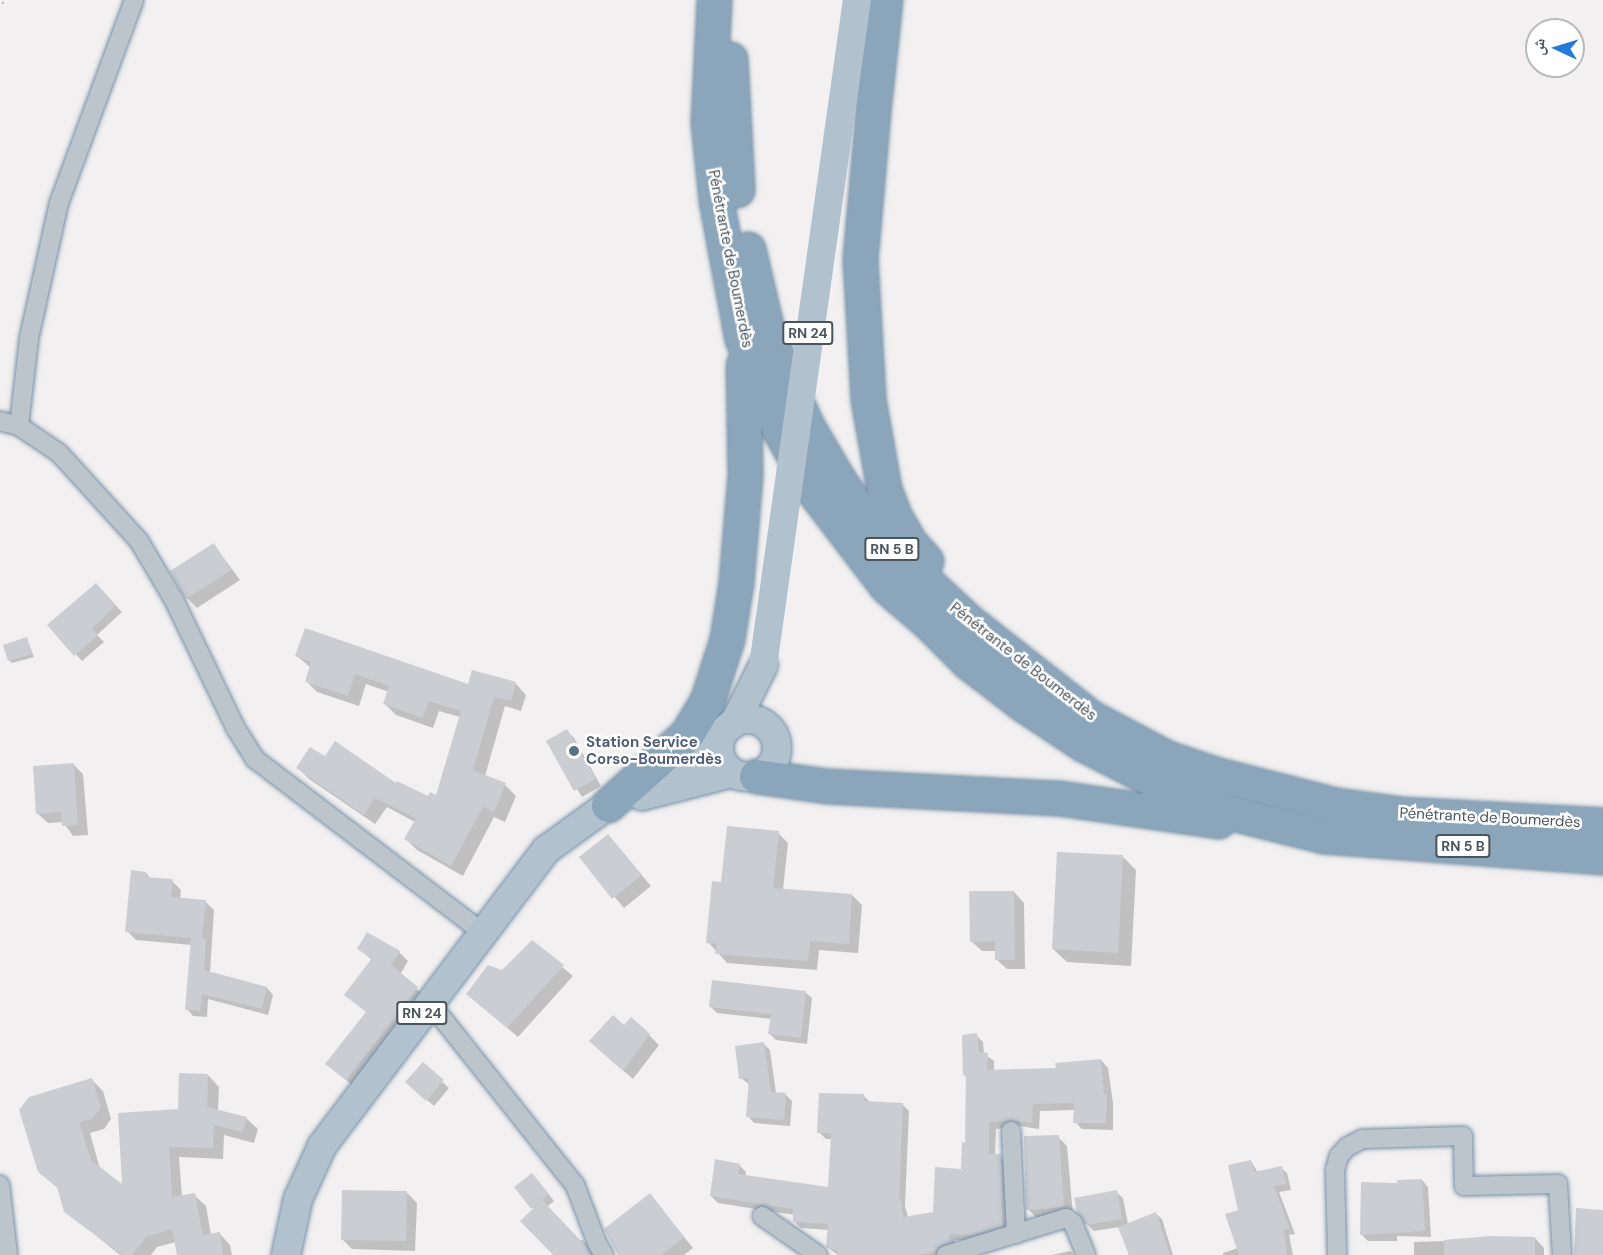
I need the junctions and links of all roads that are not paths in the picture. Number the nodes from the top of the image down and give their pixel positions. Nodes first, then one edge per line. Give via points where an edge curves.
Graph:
1 (134, 0) edge
2 (714, 0) edge
3 (733, 0) edge
4 (857, 0) edge
5 (885, 0) edge
6 (742, 339) junction
7 (0, 421) edge
8 (19, 426) junction
9 (763, 666) junction
10 (1090, 717) junction
11 (735, 722) junction
12 (777, 745) junction
13 (744, 774) junction
14 (608, 805) junction
15 (1603, 825) edge
16 (1324, 836) junction
17 (1603, 857) edge
18 (483, 933) junction
19 (430, 1003) junction
20 (1011, 1131) dead end
21 (0, 1185) edge
22 (762, 1216) dead end
23 (1016, 1233) junction
24 (8, 1255) edge
25 (286, 1255) edge
26 (604, 1255) edge
27 (818, 1255) edge
28 (946, 1255) edge
29 (1086, 1255) edge
30 (1337, 1255) edge
31 (1562, 1255) edge

1 - 8 street via 59,203 29,338
2 - 6 highway, Pénétrante de Boumerdès / RN 5 B via 708,122 716,200
3 - 10 highway, Pénétrante de Boumerdès / RN 5 B via 730,60 737,196 766,326 807,426 877,536 968,621
4 - 9 main road, RN 24, bridge
5 - 10 highway via 860,259 868,399 884,489 910,543 937,574
6 - 14 highway via 745,475 727,639 707,701 687,734
6 - 16 highway, Pénétrante de Boumerdès / RN 5 B via 780,431 815,493 887,587 969,663 1083,744 1157,782 1224,811
7 - 8 street
8 - 18 street via 59,453 140,541 255,759
9 - 11 main road
9 - 12 main road
10 - 15 highway, Pénétrante de Boumerdès / RN 5 B via 1167,758 1249,784 1336,805 1401,814
11 - 12 main road via 760,721 768,727
11 - 13 main road via 721,737 719,752 722,761
11 - 14 main road via 688,759
12 - 13 main road via 772,765
13 - 14 main road
13 - 16 highway via 827,786 1059,798
14 - 18 main road, RN 24 via 546,850
16 - 17 highway, Pénétrante de Boumerdès / RN 5 B
18 - 19 main road, RN 24
19 - 25 main road, RN 24 via 322,1146 298,1199
19 - 26 street via 575,1185
20 - 23 street
21 - 24 street
22 - 27 street
23 - 28 street
23 - 29 street via 1066,1218 1073,1223
30 - 31 street via 1335,1170 1347,1147 1363,1140 1463,1136 1464,1186 1558,1184

